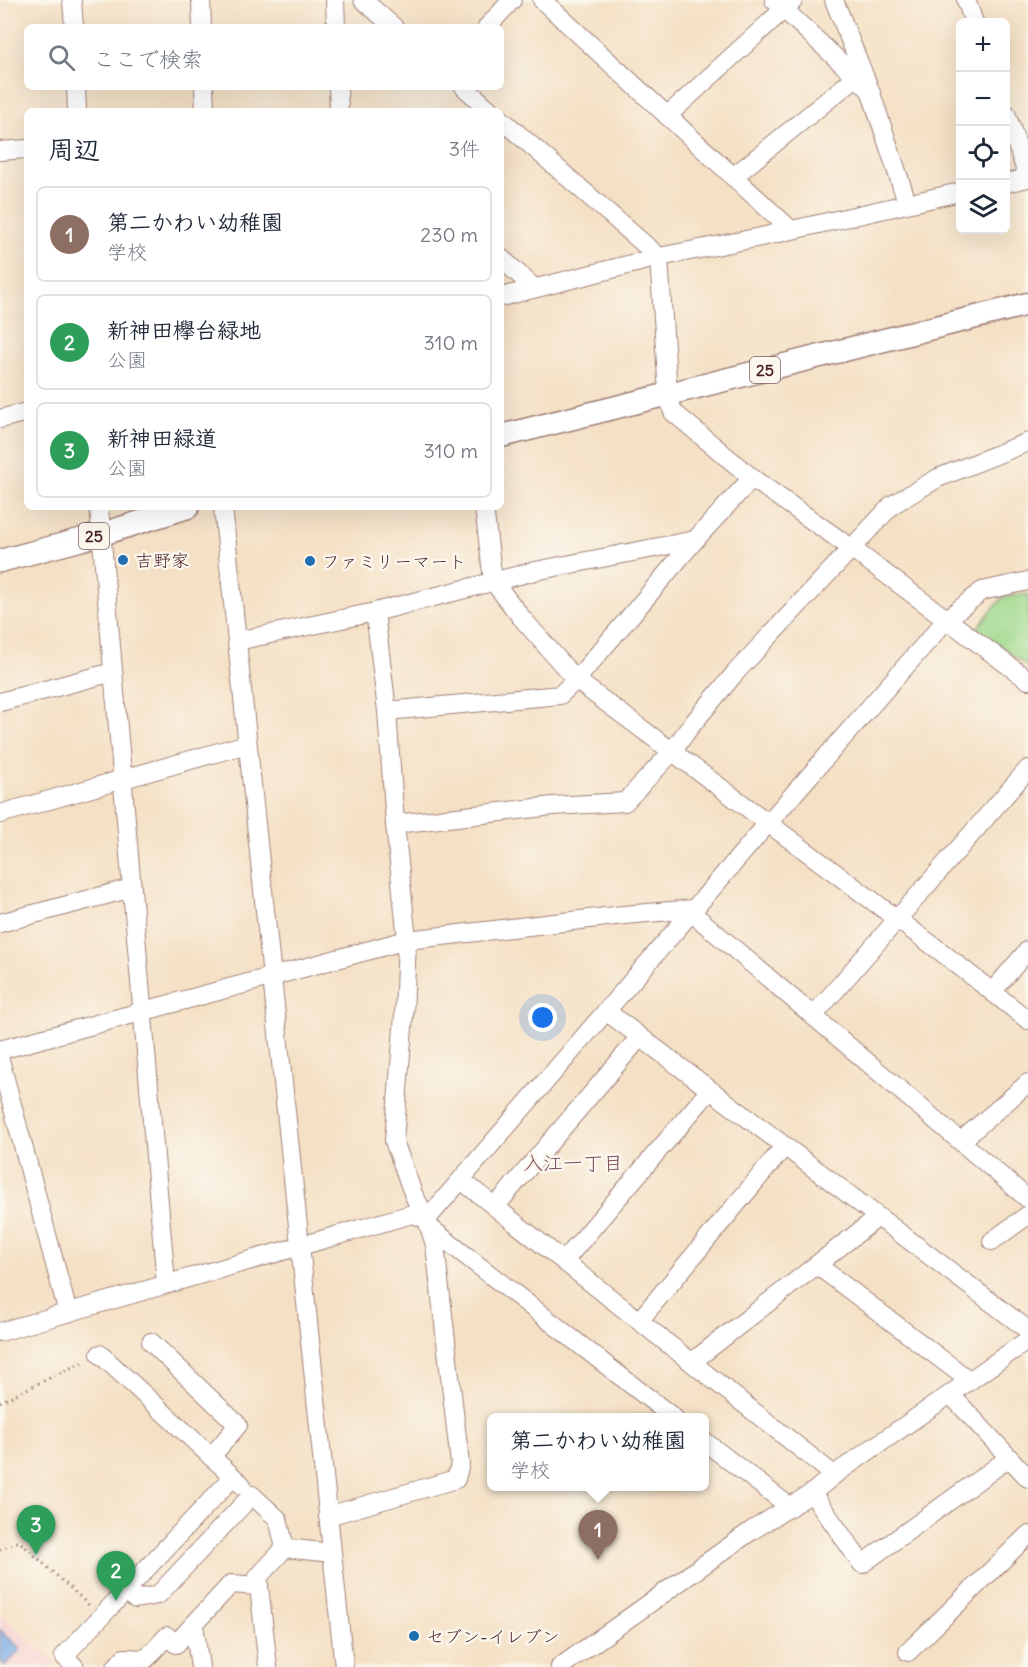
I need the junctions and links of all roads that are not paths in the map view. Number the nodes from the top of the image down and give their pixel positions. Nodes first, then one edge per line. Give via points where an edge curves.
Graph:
1 (72, 0) edge
2 (201, 0) edge
3 (335, 0) edge
4 (363, 0) edge
5 (512, 0) edge
6 (542, 0) edge
7 (834, 0) edge
8 (966, 0) edge
9 (784, 3) edge
10 (973, 18) edge
11 (74, 24) edge
12 (202, 24) edge
13 (336, 24) edge
14 (391, 24) edge
15 (490, 24) edge
16 (856, 77) junction
17 (76, 90) edge
18 (204, 90) edge
19 (338, 90) edge
20 (467, 90) edge
21 (870, 90) junction
22 (77, 108) edge
23 (205, 108) edge
24 (339, 108) edge
25 (488, 108) edge
26 (667, 116) junction
27 (504, 122) edge
28 (1010, 126) edge
29 (24, 148) edge
30 (0, 151) edge
31 (733, 177) junction
32 (1028, 178) edge
33 (1010, 182) edge
34 (956, 193) edge
35 (907, 202) junction
36 (789, 229) junction
37 (659, 257) junction
38 (504, 261) edge
39 (534, 288) junction
40 (504, 296) edge
41 (1028, 304) edge
42 (668, 394) junction
43 (24, 413) edge
44 (0, 419) edge
45 (504, 435) edge
46 (1028, 442) edge
47 (752, 478) junction
48 (99, 510) edge
49 (178, 510) edge
50 (223, 510) edge
51 (484, 510) edge
52 (102, 534) junction
53 (695, 540) junction
54 (851, 548) junction
55 (0, 561) edge
56 (493, 581) junction
57 (1028, 581) edge
58 (375, 612) junction
59 (947, 619) junction
60 (237, 641) junction
61 (114, 672) junction
62 (576, 680) junction
63 (1028, 680) edge
64 (0, 702) edge
65 (387, 711) junction
66 (248, 744) junction
67 (672, 752) junction
68 (1028, 769) edge
69 (123, 780) junction
70 (0, 814) edge
71 (768, 822) junction
72 (395, 824) junction
73 (132, 888) junction
74 (693, 911) junction
75 (897, 919) junction
76 (0, 923) edge
77 (406, 940) junction
78 (1028, 950) edge
79 (272, 977) junction
80 (992, 992) junction
81 (606, 1011) junction
82 (143, 1012) junction
83 (813, 1016) junction
84 (1028, 1020) edge
85 (640, 1037) junction
86 (0, 1050) edge
87 (0, 1060) edge
88 (1028, 1083) edge
89 (710, 1090) junction
90 (960, 1141) junction
91 (785, 1146) junction
92 (461, 1180) junction
93 (1028, 1198) edge
94 (495, 1207) junction
95 (1028, 1215) edge
96 (878, 1217) junction
97 (428, 1223) junction
98 (992, 1241) dead end
99 (300, 1247) junction
100 (564, 1261) junction
101 (816, 1265) junction
102 (166, 1284) junction
103 (68, 1313) junction
104 (639, 1321) junction
105 (1028, 1330) edge
106 (0, 1332) edge
107 (1028, 1340) edge
108 (151, 1342) dead end
109 (100, 1354) road end
110 (692, 1362) junction
111 (970, 1381) junction
112 (951, 1395) junction
113 (668, 1413) edge
114 (709, 1444) edge
115 (212, 1456) junction
116 (1010, 1458) junction
117 (834, 1475) junction
118 (233, 1477) junction
119 (1028, 1478) edge
120 (812, 1493) junction
121 (252, 1495) junction
122 (790, 1507) junction
123 (328, 1516) junction
124 (1028, 1535) edge
125 (285, 1548) junction
126 (332, 1553) junction
127 (259, 1586) junction
128 (126, 1590) junction
129 (194, 1624) junction
130 (908, 1652) dead end
131 (75, 1667) edge
132 (116, 1667) edge
133 (200, 1667) edge
134 (268, 1667) edge
135 (344, 1667) edge
136 (560, 1667) edge

1 - 11 street
2 - 12 street
3 - 13 street
4 - 14 street
5 - 15 street
6 - 26 street
7 - 21 street
8 - 10 street
9 - 16 street
9 - 26 street
16 - 21 street
16 - 31 street
17 - 22 street
18 - 23 street
19 - 24 street
20 - 25 street
21 - 35 street
26 - 31 street
27 - 37 street
28 - 32 street
29 - 30 street
31 - 36 street
32 - 33 street
34 - 35 street
35 - 36 street
36 - 37 street
37 - 39 street
37 - 42 street
38 - 39 street
39 - 40 street
41 - 42 main road, 25
42 - 45 main road, 25
42 - 47 street via 673,412
43 - 44 street
46 - 54 street via 938,478 892,505
47 - 53 street
47 - 54 street
48 - 52 street
49 - 52 main road, 25
50 - 60 street
51 - 56 street
52 - 55 main road, 25
52 - 61 street
53 - 56 street
53 - 62 street
54 - 59 street
54 - 67 street via 736,672
56 - 58 street
56 - 62 street
57 - 59 street via 982,591
58 - 60 street
58 - 65 street
59 - 63 street
59 - 71 street
60 - 66 street
61 - 64 street
61 - 69 street
62 - 65 street via 560,695
62 - 67 street
65 - 72 street
66 - 69 street
66 - 79 street
67 - 71 street
67 - 72 street via 625,802
68 - 75 street
69 - 70 street
69 - 73 street
71 - 74 street
71 - 75 street
72 - 77 street
73 - 76 street
73 - 82 street
74 - 77 street
74 - 81 street
74 - 83 street
75 - 80 street
75 - 83 street
77 - 79 street
77 - 97 street via 394,1141
78 - 80 street
79 - 82 street
79 - 99 street
80 - 84 street
81 - 85 street
81 - 92 street
82 - 86 street
82 - 102 street
83 - 90 street
85 - 89 street
85 - 94 street
87 - 103 street
88 - 90 street
89 - 91 street
89 - 100 street
90 - 93 street
91 - 96 street
91 - 104 street
92 - 94 street
92 - 97 street
94 - 100 street
95 - 98 street
96 - 101 street
96 - 105 street
97 - 99 street via 412,1214
97 - 113 street
97 - 123 street via 435,1245 460,1464 456,1479
99 - 102 street
99 - 123 street
100 - 104 street
101 - 110 street
101 - 111 street
102 - 103 street
103 - 106 street
104 - 110 street
107 - 111 street
108 - 115 street via 238,1425
109 - 115 street
110 - 117 street
111 - 112 street
112 - 116 street
112 - 117 street
114 - 122 street
115 - 118 street
116 - 119 street
116 - 120 street via 862,1564
117 - 120 street
118 - 121 street
118 - 128 street
120 - 122 street
121 - 125 street via 278,1519
121 - 128 street via 158,1595 135,1599
122 - 136 street
123 - 126 street
124 - 130 street
125 - 126 street
125 - 127 street via 258,1577
126 - 135 street
127 - 129 street via 231,1584
127 - 134 street
128 - 131 street via 64,1656
129 - 132 street via 176,1644 167,1636 146,1659 124,1658
129 - 133 street

